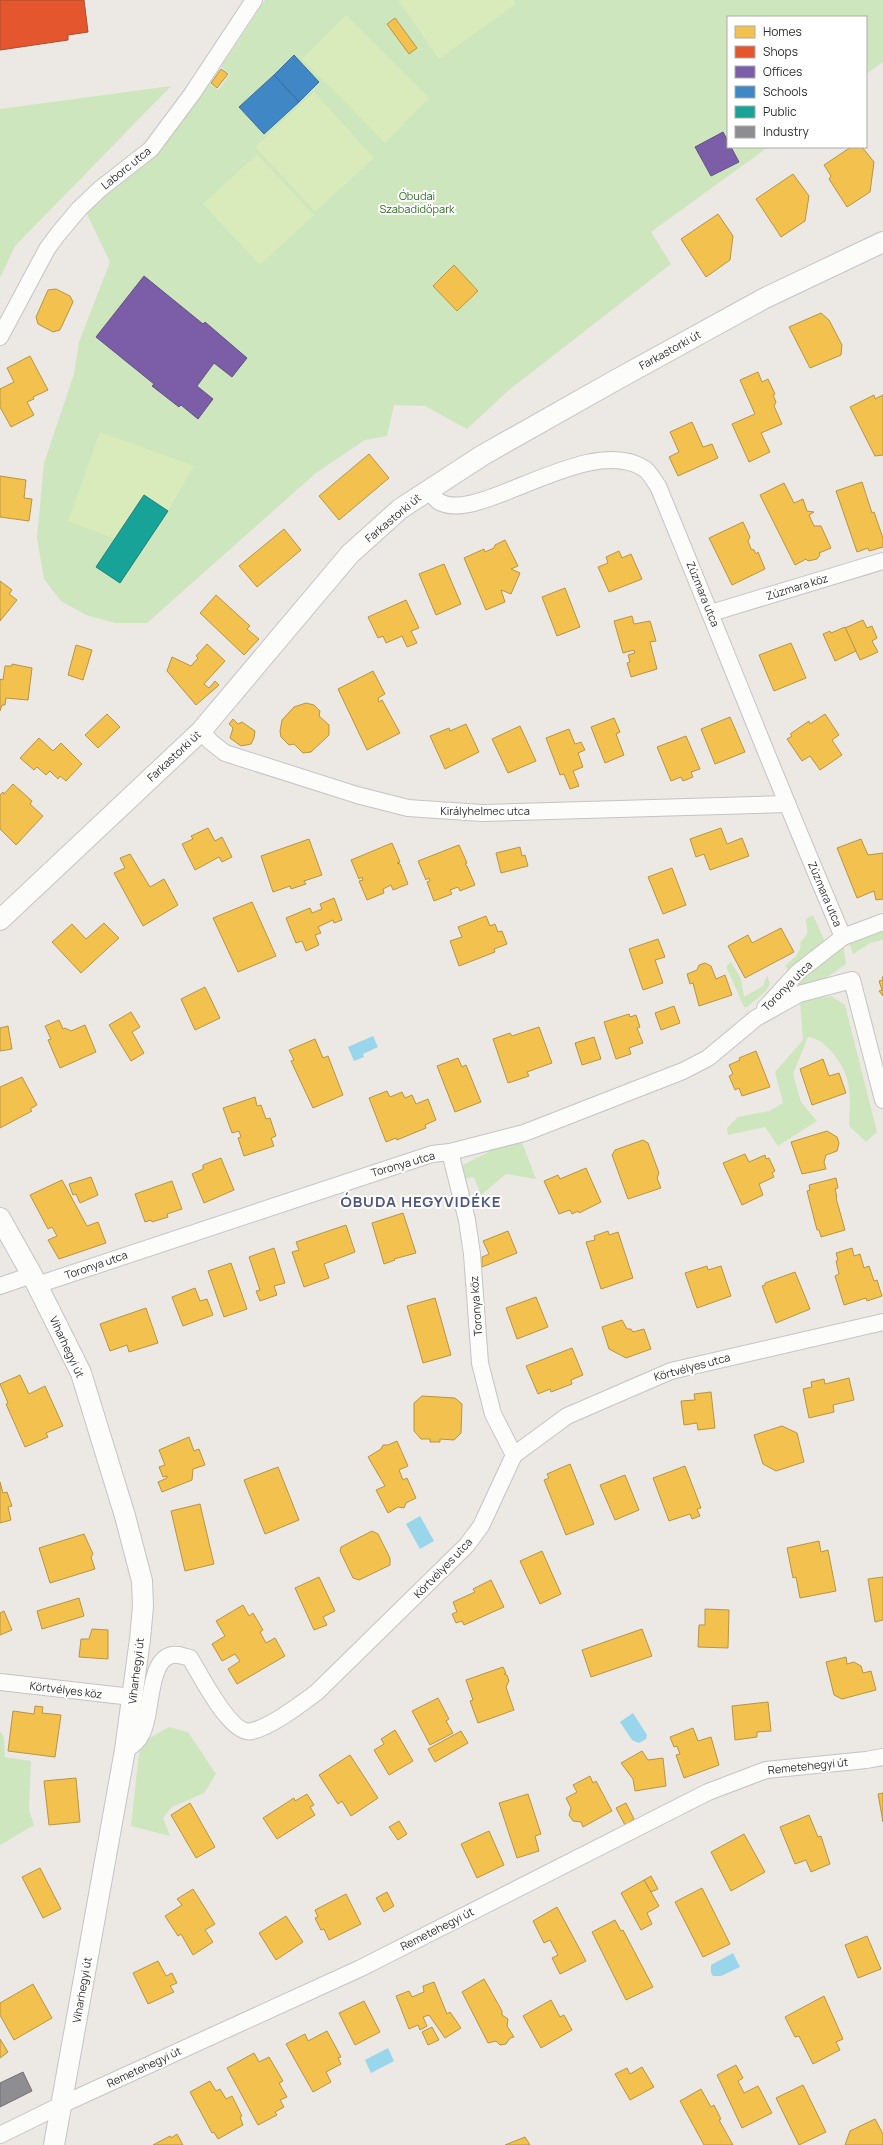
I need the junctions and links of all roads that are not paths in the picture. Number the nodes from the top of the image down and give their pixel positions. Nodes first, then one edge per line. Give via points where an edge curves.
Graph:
1 (254, 0) edge
2 (883, 242) edge
3 (0, 336) edge
4 (428, 489) junction
5 (883, 561) edge
6 (711, 613) junction
7 (201, 731) junction
8 (786, 804) junction
9 (0, 920) edge
10 (883, 922) edge
11 (843, 937) junction
12 (756, 1018) junction
13 (883, 1100) edge
14 (450, 1152) junction
15 (0, 1218) edge
16 (35, 1280) junction
17 (0, 1286) edge
18 (883, 1322) edge
19 (514, 1455) junction
20 (0, 1682) edge
21 (132, 1698) junction
22 (125, 1750) junction
23 (883, 1757) edge
24 (61, 2105) junction
25 (0, 2135) edge
26 (54, 2145) edge

1 - 3 street, Laborc utca via 192,94 151,149 100,189 58,234
2 - 4 street, Farkastorki út via 758,302 483,455
4 - 6 street, Zúzmara utca via 438,501 455,505 476,502 580,464 616,460 633,464 646,470 658,486
4 - 7 street, Farkastorki út via 400,509 350,554
5 - 6 street, Zúzmara köz
6 - 8 street, Zúzmara utca
7 - 8 street, Királyhelmec utca via 225,753 357,795 408,808 482,813
7 - 9 street, Farkastorki út
8 - 11 street, Zúzmara utca
10 - 11 street, Toronya utca
11 - 12 street, Toronya utca via 798,972
12 - 13 street, Toronya utca via 799,994 852,980
12 - 14 street, Toronya utca via 708,1058 683,1071 524,1133
14 - 16 street, Toronya utca via 432,1154 380,1170
14 - 19 street, Toronya köz via 467,1220 472,1254 480,1363 493,1414
15 - 16 street, Viharhegyi út
16 - 17 street, Toronya utca
16 - 21 street, Viharhegyi út via 81,1373 142,1581 143,1606
18 - 19 street, Körtvélyes utca via 690,1366 657,1376 567,1416
19 - 22 street, Körtvélyes utca via 481,1526 467,1545 317,1692 290,1712 252,1732 241,1730 232,1723 217,1702 190,1658 179,1654 169,1656 162,1661 156,1671 143,1732 135,1744
20 - 21 street, Körtvélyes köz
21 - 22 street, Viharhegyi út
22 - 24 street, Viharhegyi út
23 - 24 street, Remetehegyi út via 766,1770 708,1792 361,1968
24 - 25 street, Remetehegyi út
24 - 26 street, Viharhegyi út

